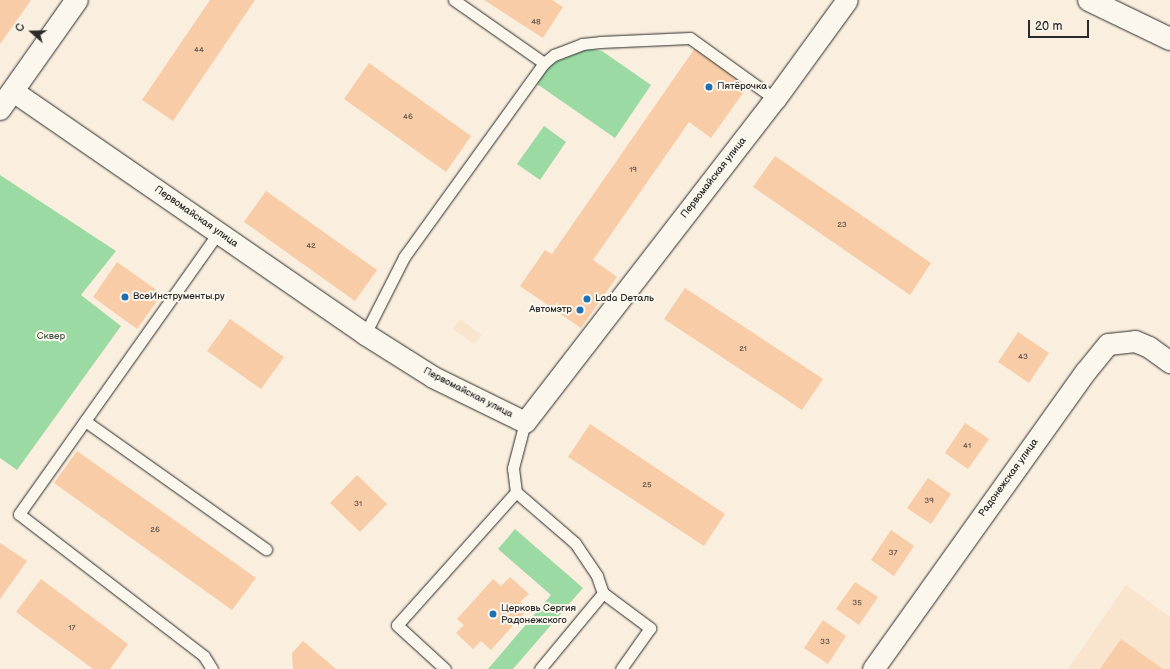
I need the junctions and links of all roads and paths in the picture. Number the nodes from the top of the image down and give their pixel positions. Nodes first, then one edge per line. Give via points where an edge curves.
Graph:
1 (77, 0) edge
2 (454, 0) edge
3 (847, 0) edge
4 (1088, 0) edge
5 (1170, 39) edge
6 (544, 63) junction
7 (13, 91) junction
8 (775, 99) junction
9 (0, 109) edge
10 (219, 232) junction
11 (365, 334) junction
12 (1170, 362) edge
13 (85, 421) junction
14 (525, 422) junction
15 (516, 492) junction
16 (266, 549) dead end
17 (603, 593) junction
18 (212, 669) edge
19 (445, 669) edge
20 (540, 669) edge
21 (621, 669) edge
22 (873, 669) edge

1 - 7 street
2 - 6 lane
3 - 8 street, Первомайская улица
4 - 5 street
6 - 8 lane via 554,55 582,44 690,38
6 - 11 lane via 404,257
7 - 9 street
7 - 10 street, Первомайская улица
8 - 14 street, Первомайская улица
10 - 11 street, Первомайская улица
10 - 13 lane
11 - 14 street, Первомайская улица via 433,377
12 - 22 street, Радонежская улица via 1149,347 1134,341 1108,344 1085,372
13 - 16 lane
13 - 18 lane via 19,514 204,656
14 - 15 lane via 513,468
15 - 17 lane via 575,543 597,576
15 - 19 lane via 397,625
17 - 20 lane
17 - 21 lane via 650,628

